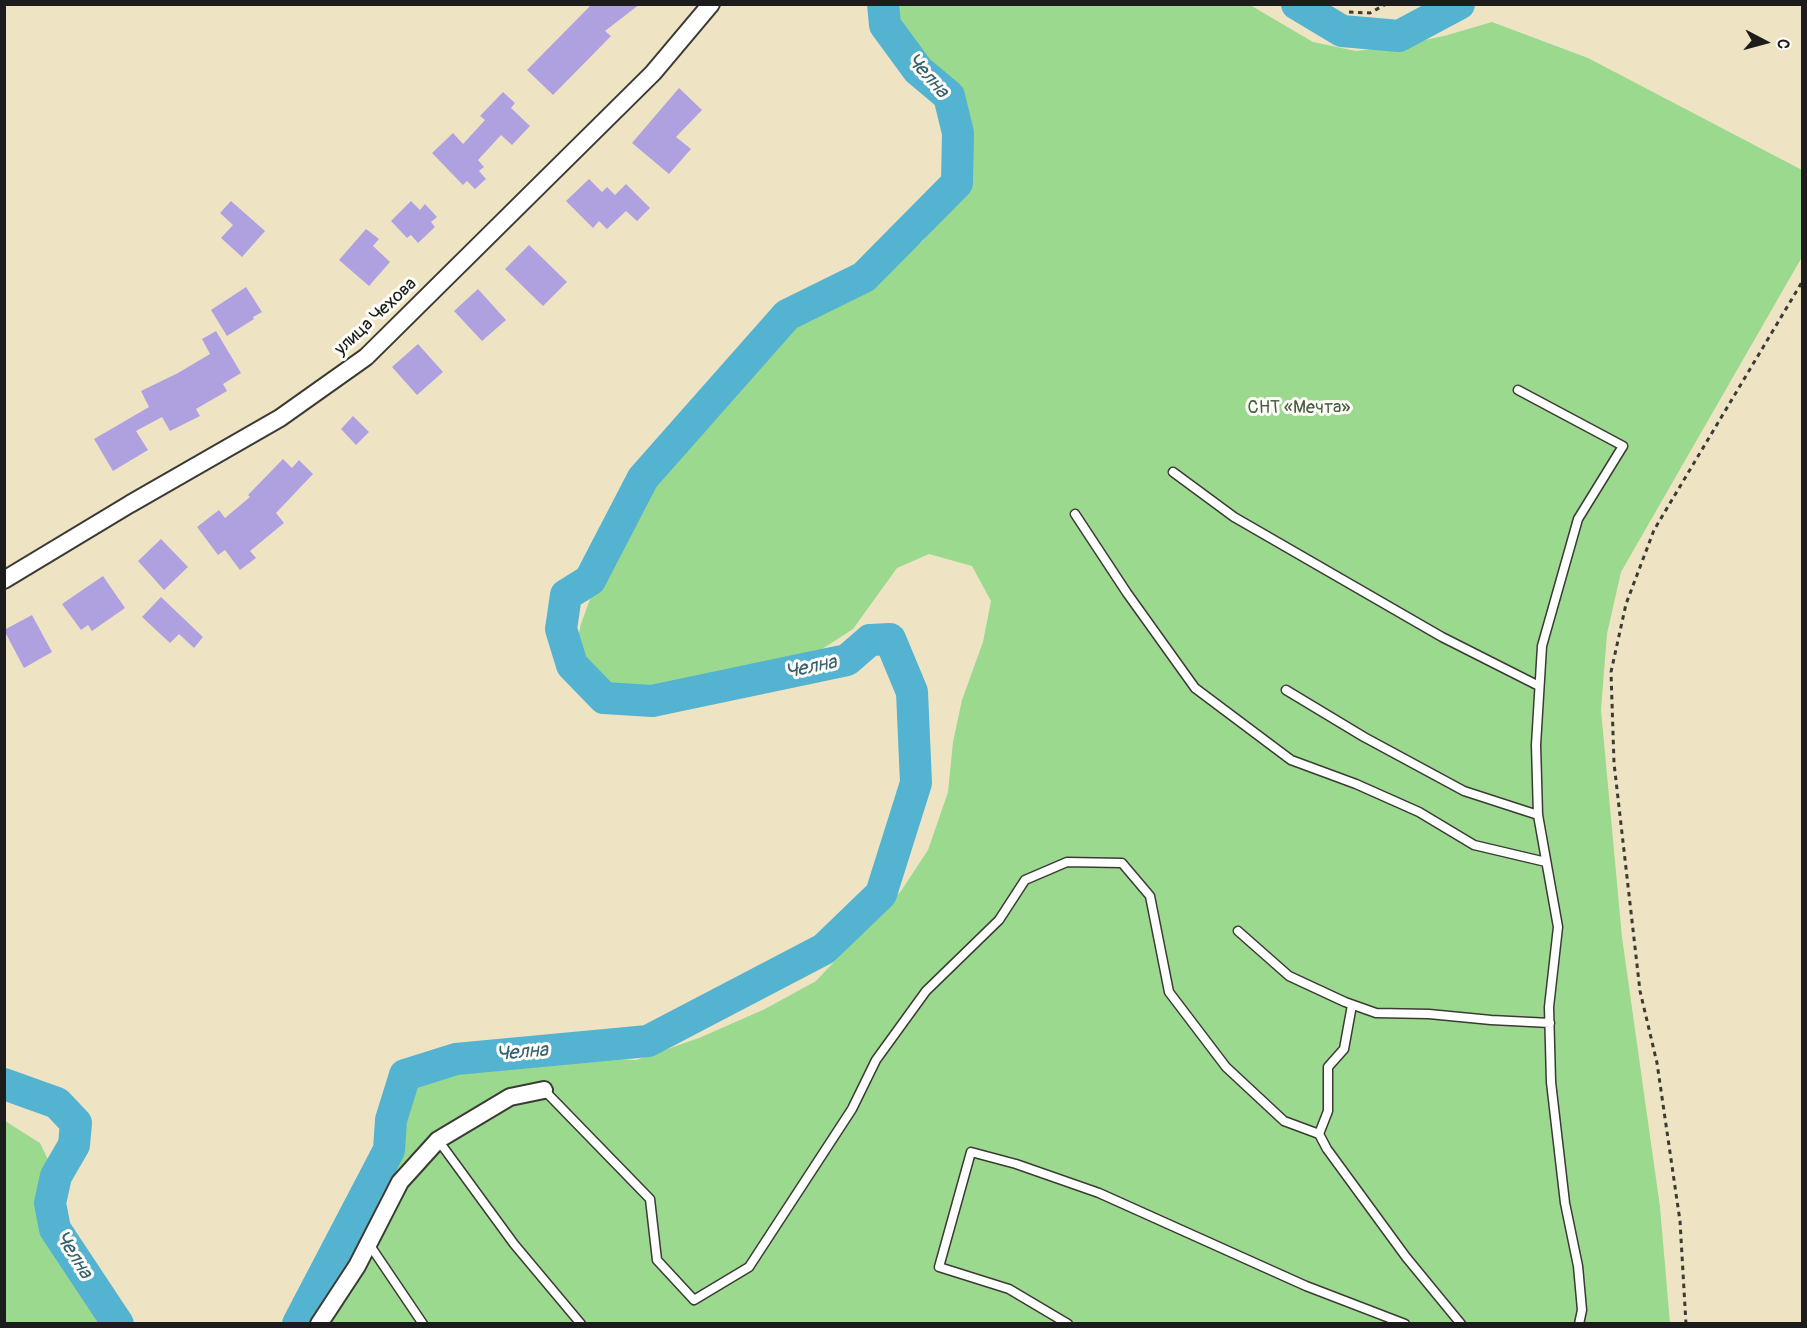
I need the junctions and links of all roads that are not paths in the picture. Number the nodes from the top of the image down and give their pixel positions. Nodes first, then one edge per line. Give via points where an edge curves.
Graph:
1 (711, 4) edge
2 (1518, 390) dead end
3 (1173, 472) dead end
4 (1075, 514) dead end
5 (4, 580) edge
6 (1539, 686) junction
7 (1286, 690) dead end
8 (1538, 815) junction
9 (1546, 862) junction
10 (1238, 931) dead end
11 (1352, 1005) junction
12 (1550, 1023) junction
13 (544, 1090) joint
14 (1319, 1134) junction
15 (438, 1140) junction
16 (369, 1244) junction
17 (325, 1322) edge
18 (423, 1323) edge
19 (581, 1323) edge
20 (1068, 1323) edge
21 (1405, 1323) edge
22 (1461, 1323) edge
23 (1579, 1323) edge

1 - 5 street, улица Чехова via 653,73 366,357 280,418
2 - 6 lane via 1623,446 1578,519 1542,645
3 - 6 lane via 1234,517 1442,637
4 - 9 lane via 1195,688 1291,760 1419,812 1474,845
6 - 8 lane
7 - 8 lane via 1464,791
8 - 9 lane
9 - 12 lane via 1558,927
10 - 11 lane via 1289,976
11 - 12 lane via 1376,1012
11 - 14 lane via 1344,1049 1328,1067 1328,1111
12 - 23 lane via 1551,1082 1565,1203 1578,1266 1582,1310
13 - 14 lane via 650,1199 657,1260 694,1300 749,1267 852,1109 876,1060 926,991 999,920 1025,880 1067,862 1122,863 1150,896 1170,992 1226,1067 1284,1121
13 - 15 street via 510,1097
14 - 22 lane via 1406,1257
15 - 16 street via 400,1182
15 - 19 lane via 514,1244
16 - 17 street
16 - 18 lane
20 - 21 lane via 1009,1289 939,1267 971,1152 1099,1193 1306,1286

